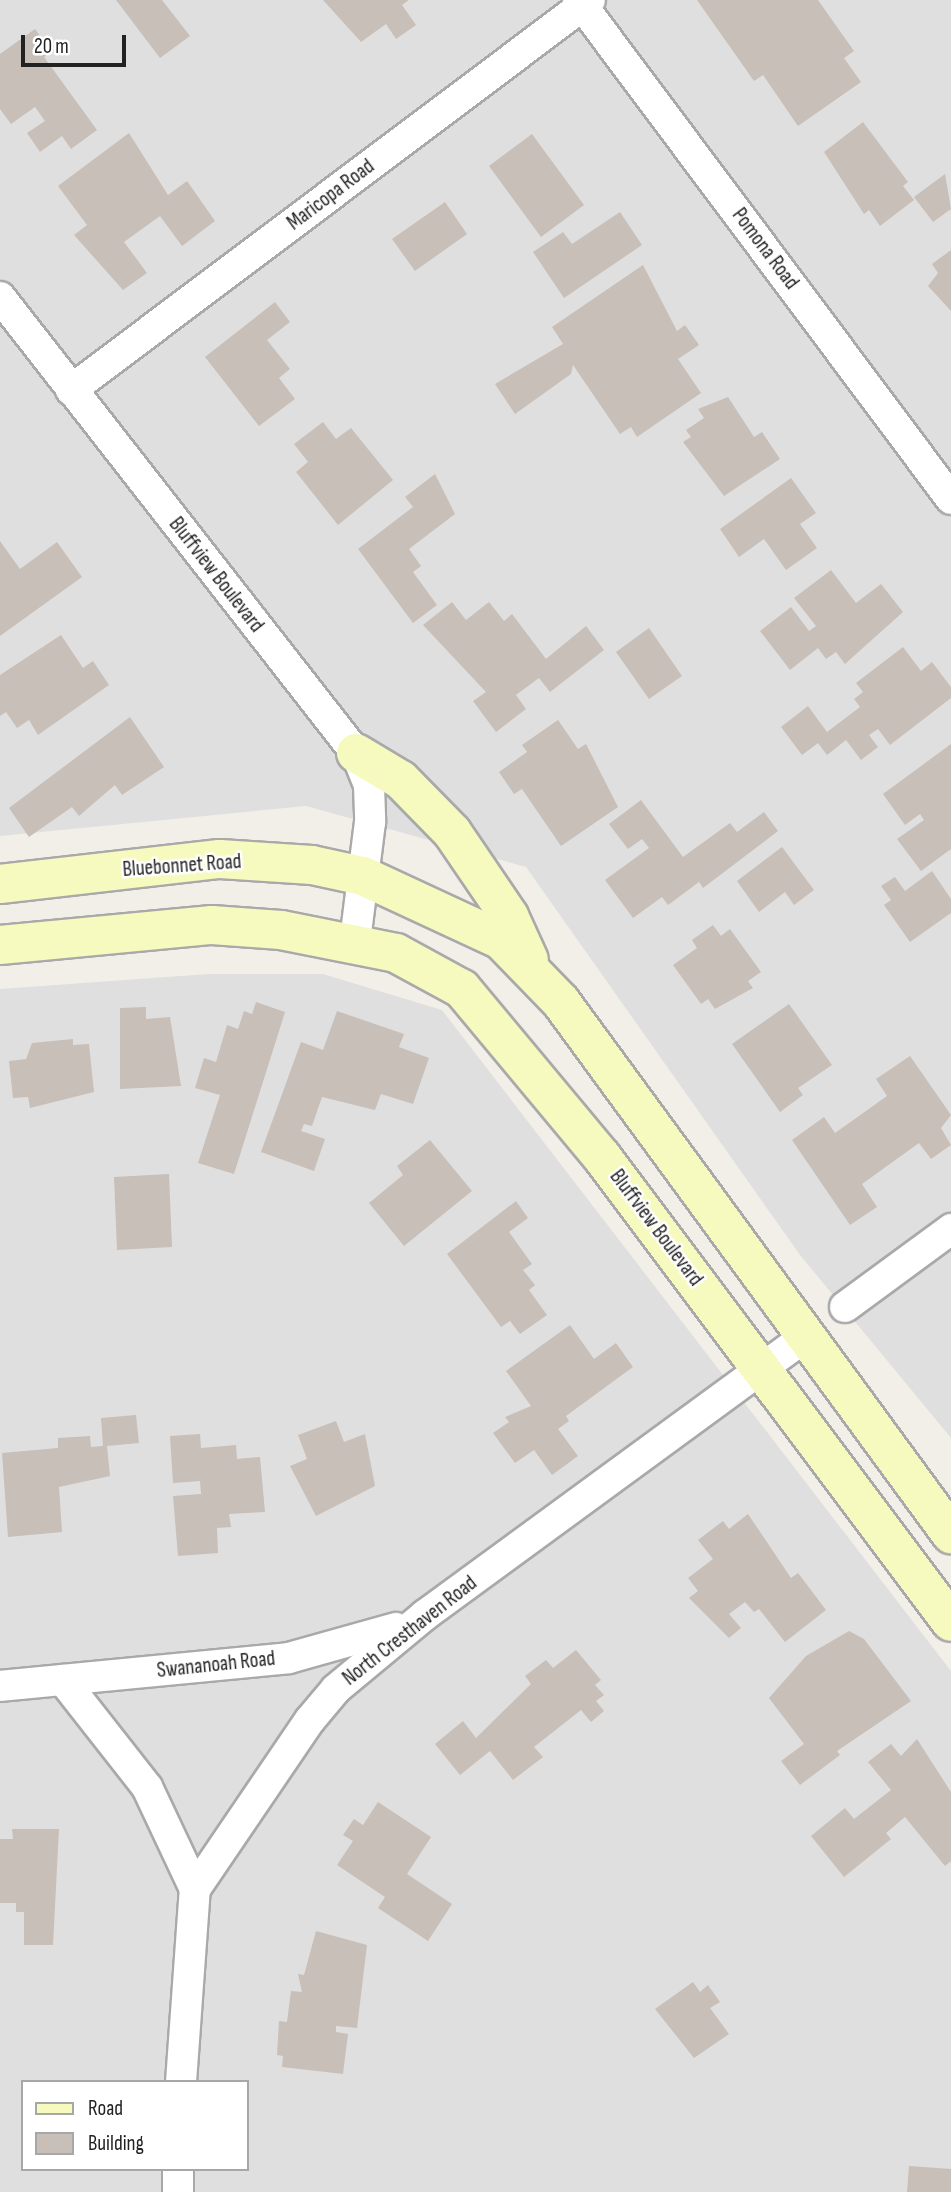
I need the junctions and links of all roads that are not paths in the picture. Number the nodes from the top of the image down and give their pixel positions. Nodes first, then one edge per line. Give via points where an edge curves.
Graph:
1 (584, 2) edge
2 (0, 297) edge
3 (71, 390) junction
4 (951, 499) edge
5 (356, 753) junction
6 (363, 876) junction
7 (0, 884) edge
8 (355, 940) junction
9 (0, 945) edge
10 (533, 968) junction
11 (951, 1229) edge
12 (845, 1307) dead end
13 (803, 1338) junction
14 (761, 1371) junction
15 (951, 1534) edge
16 (425, 1615) junction
17 (951, 1622) edge
18 (63, 1680) junction
19 (0, 1686) edge
20 (195, 1889) junction
21 (181, 2080) edge
22 (178, 2171) edge
23 (177, 2192) edge

1 - 3 street, Maricopa Road
1 - 4 street, Pomona Road
2 - 3 street, Bluffview Boulevard
3 - 5 street, Bluffview Boulevard
5 - 6 street, Bluffview Boulevard via 369,786
5 - 10 main road via 401,780 452,832 509,916
6 - 7 main road, Bluebonnet Road via 312,865 220,859
6 - 8 street, Bluffview Boulevard
6 - 10 main road via 444,909 501,940
8 - 9 main road via 212,925
8 - 14 main road, Bluffview Boulevard via 396,953 462,989 499,1026
10 - 13 main road
11 - 12 street
13 - 14 street, North Cresthaven Road
13 - 15 main road
14 - 16 street, North Cresthaven Road
14 - 17 main road, Bluffview Boulevard
16 - 18 street, Swananoah Road via 366,1639 289,1658
16 - 20 street, North Cresthaven Road via 336,1689
18 - 19 street, Swananoah Road
18 - 20 street via 147,1787
20 - 21 street
22 - 23 street

